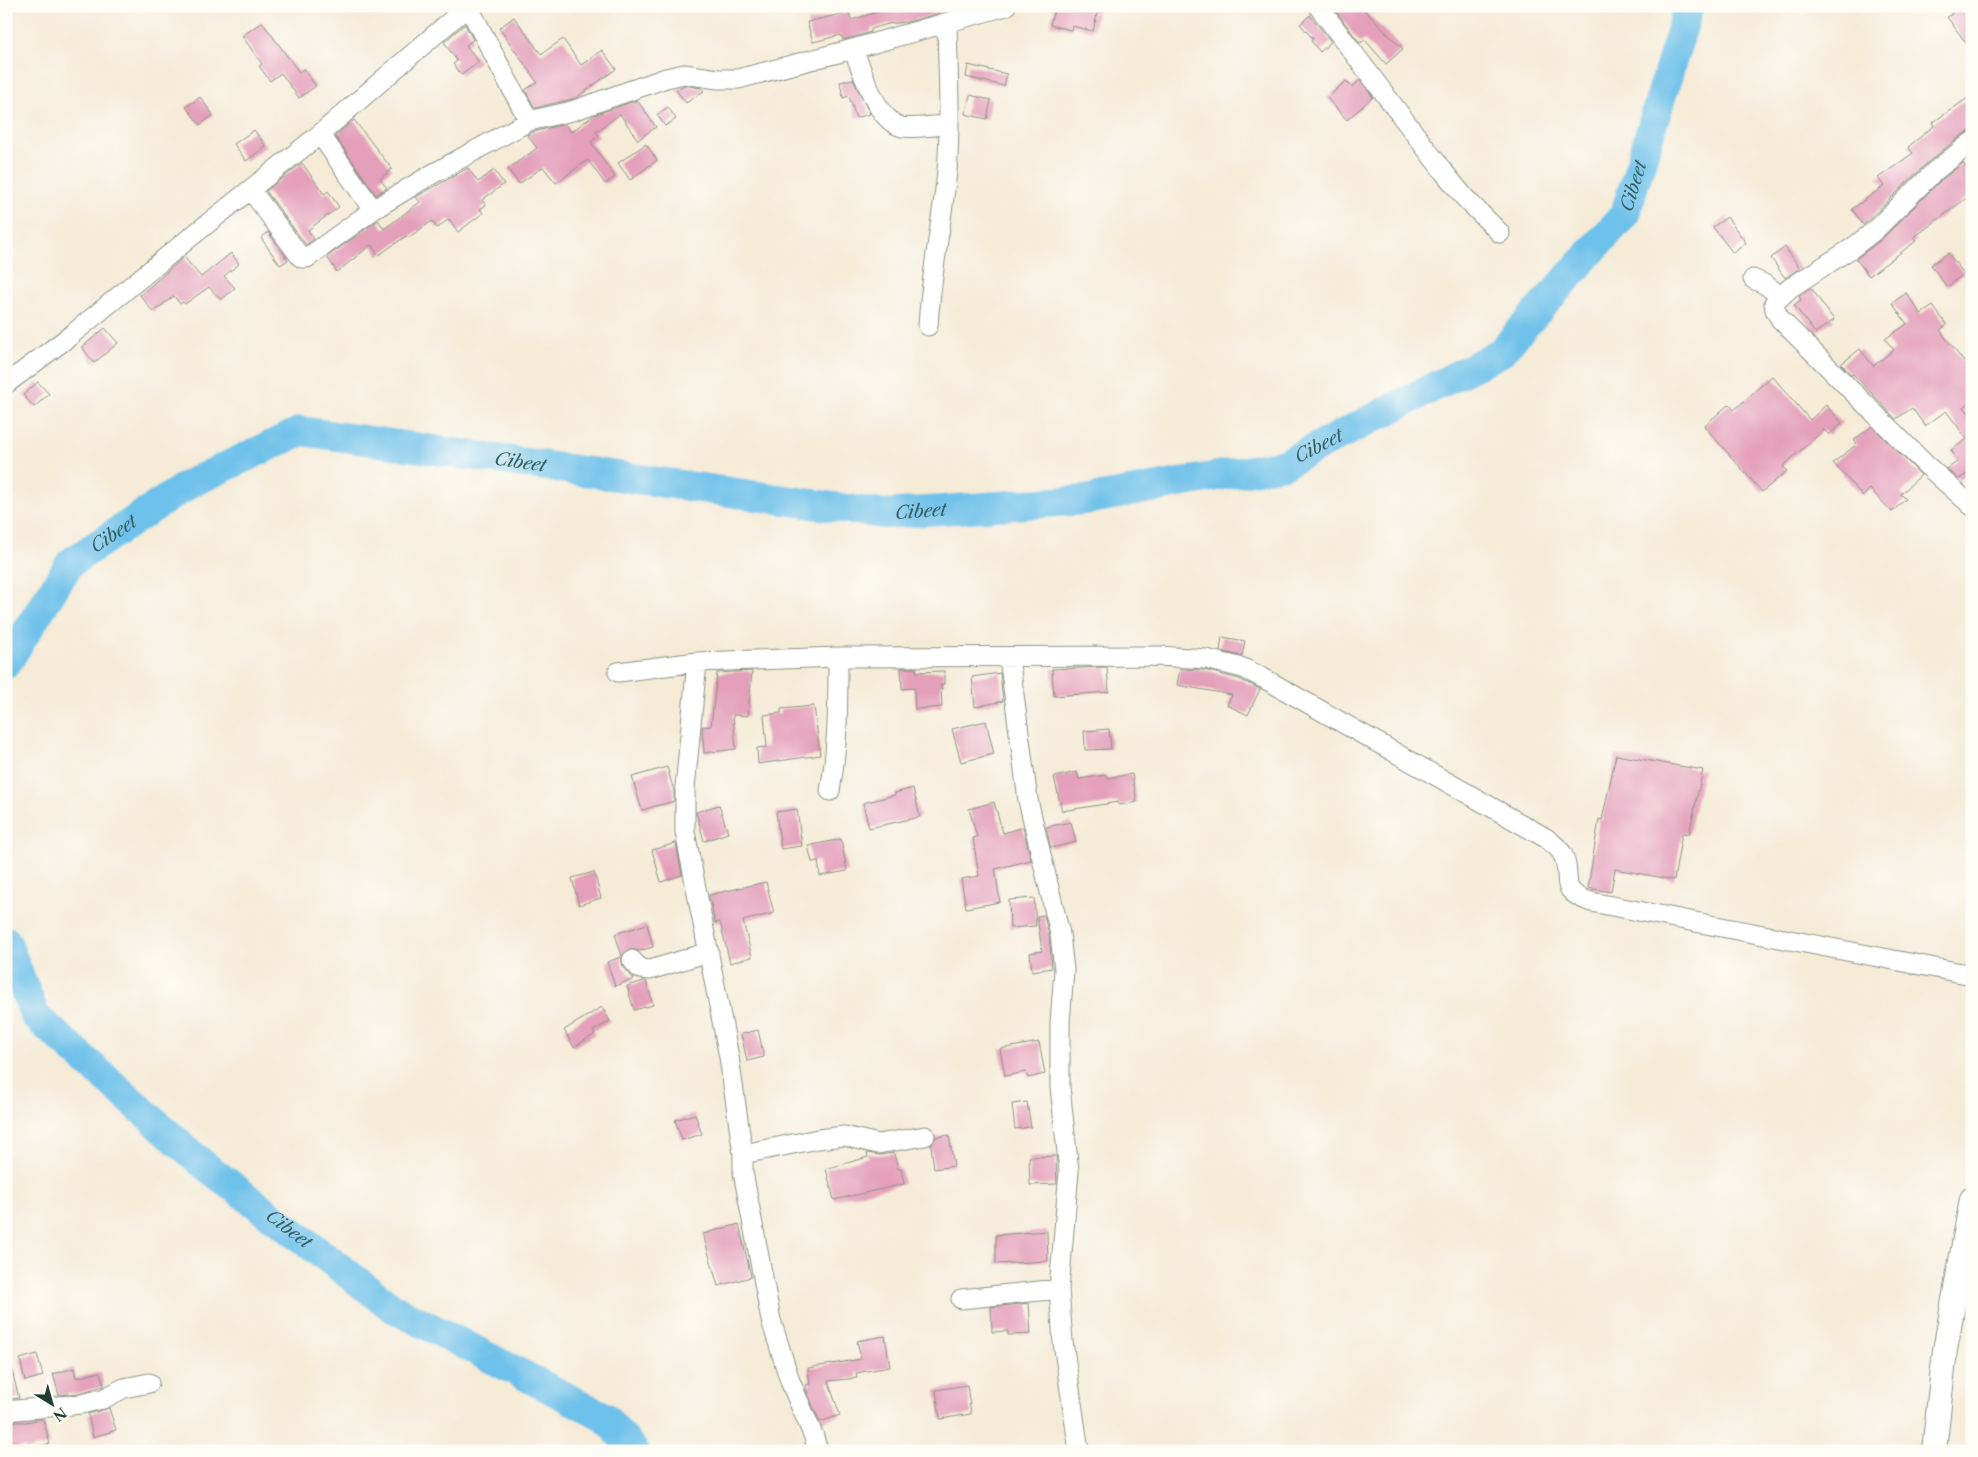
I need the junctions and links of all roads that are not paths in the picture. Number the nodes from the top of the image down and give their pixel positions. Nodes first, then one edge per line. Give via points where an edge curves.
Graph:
1 (468, 6) edge
2 (1006, 6) edge
3 (1318, 6) edge
4 (947, 23) junction
5 (853, 49) junction
6 (529, 121) junction
7 (949, 125) junction
8 (320, 134) junction
9 (1972, 142) edge
10 (251, 190) junction
11 (373, 210) junction
12 (1500, 233) dead end
13 (1753, 279) dead end
14 (1780, 296) junction
15 (928, 326) dead end
16 (6, 384) edge
17 (1972, 506) edge
18 (1009, 656) junction
19 (838, 657) junction
20 (697, 662) junction
21 (618, 672) dead end
22 (830, 791) dead end
23 (709, 952) junction
24 (632, 960) dead end
25 (1972, 975) edge
26 (924, 1136) dead end
27 (743, 1154) junction
28 (1972, 1199) edge
29 (1059, 1289) junction
30 (961, 1299) dead end
31 (149, 1383) dead end
32 (6, 1411) edge
33 (818, 1451) edge
34 (1079, 1451) edge
35 (1934, 1451) edge

1 - 6 street
1 - 8 street
2 - 4 street
3 - 12 street via 1464,198
4 - 5 street
4 - 7 street
5 - 6 street via 738,79 684,74 666,78 572,111
5 - 7 street via 873,97 888,120 902,127
6 - 11 street
7 - 15 street via 947,171
8 - 10 street
8 - 11 street
9 - 14 street via 1935,171 1874,231
10 - 11 street via 302,258 307,258
10 - 16 street
13 - 14 street
14 - 17 street via 1774,303 1781,320 1925,464
18 - 19 street
18 - 25 street via 1206,659 1243,668 1546,838 1563,855 1568,888 1577,897
18 - 29 street via 1028,800 1060,934 1064,970 1060,1087 1069,1171
19 - 20 street
19 - 22 street via 834,768
20 - 21 street
20 - 23 street via 685,788 685,832
23 - 24 street via 650,970 640,969
23 - 27 street
26 - 27 street via 878,1144 844,1136
27 - 33 street via 748,1202 771,1320 790,1381
28 - 35 street via 1945,1350
29 - 30 street
29 - 34 street via 1063,1342
31 - 32 street via 124,1388 103,1399 81,1404

